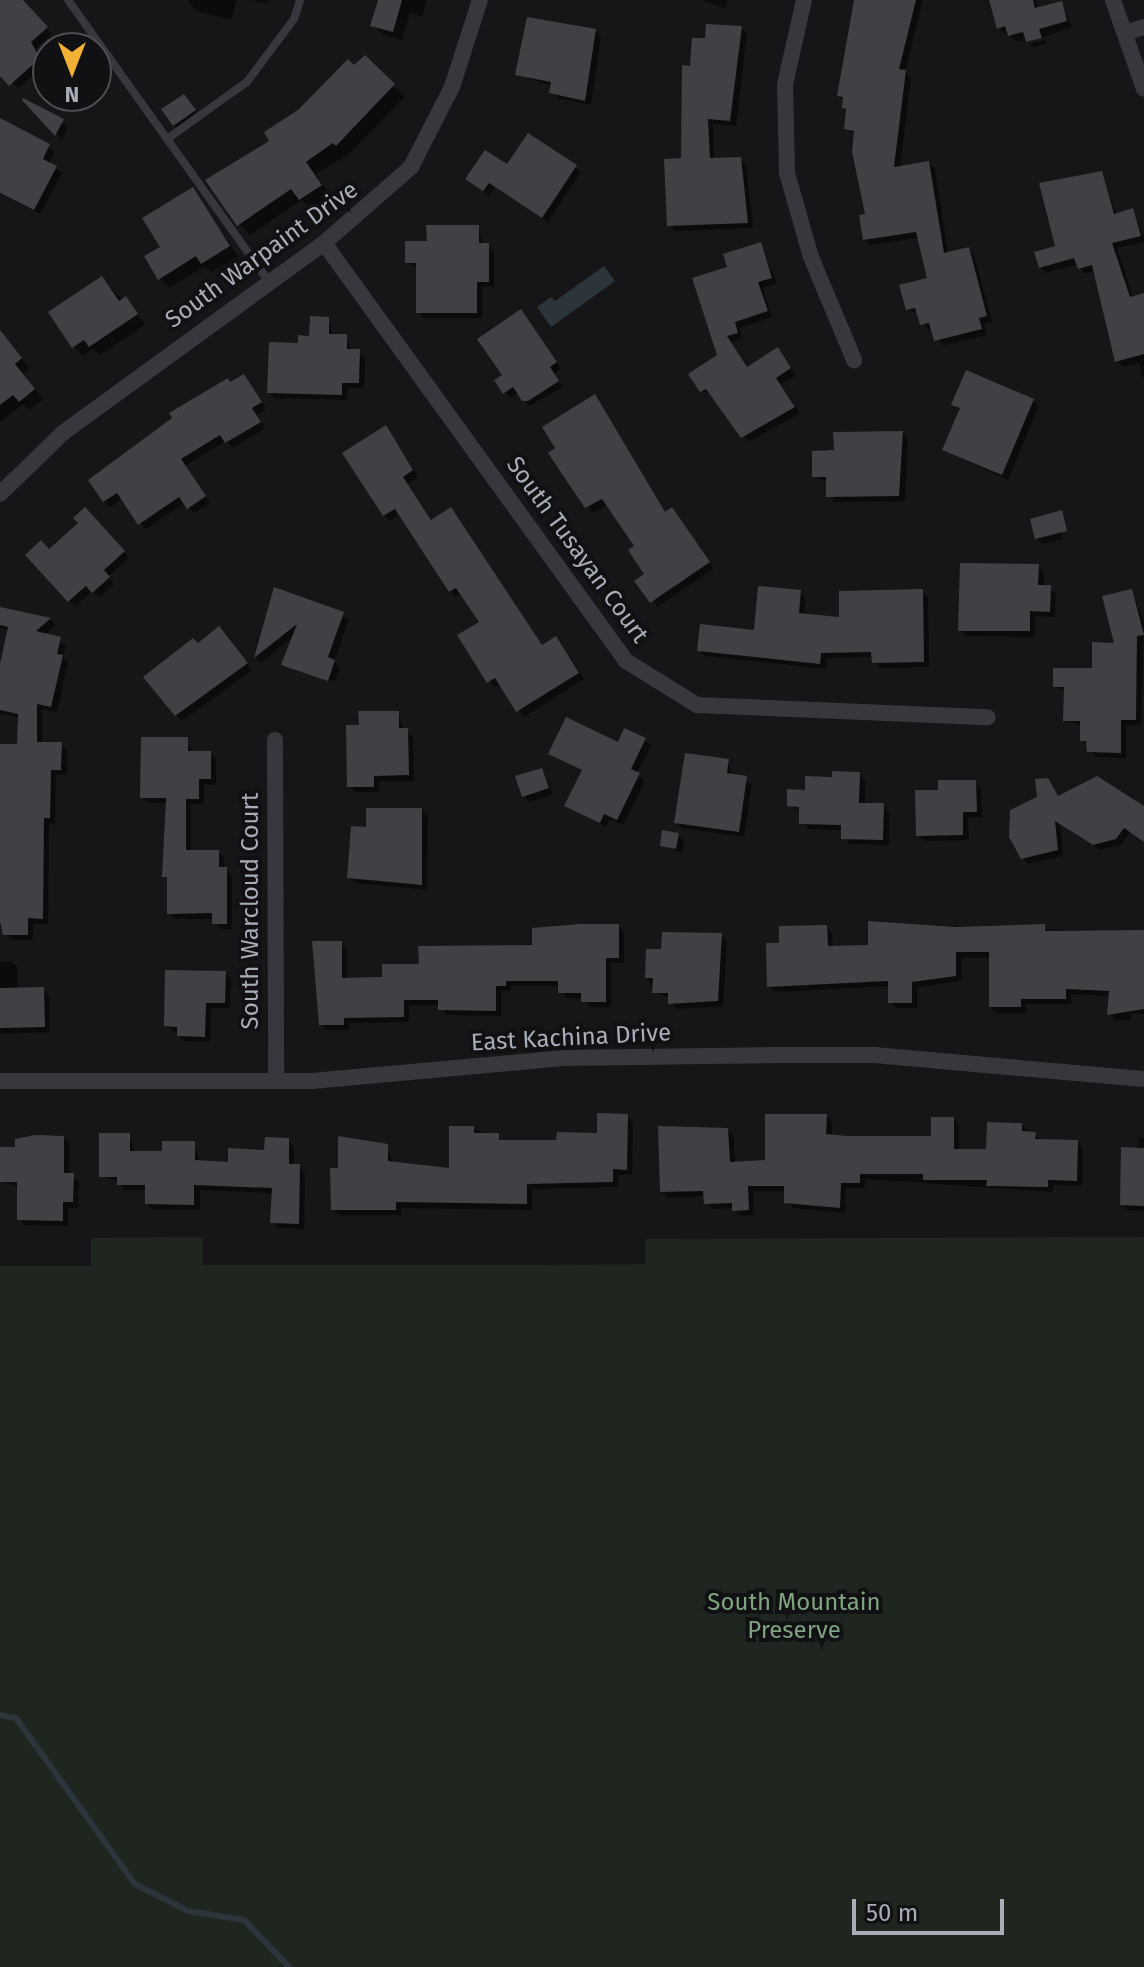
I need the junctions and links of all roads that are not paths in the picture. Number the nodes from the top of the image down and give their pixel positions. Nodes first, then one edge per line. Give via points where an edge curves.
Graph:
1 (68, 0) edge
2 (300, 0) edge
3 (480, 0) edge
4 (804, 0) edge
5 (1113, 0) edge
6 (1144, 27) edge
7 (1125, 33) junction
8 (1144, 89) edge
9 (167, 139) junction
10 (324, 243) junction
11 (269, 282) junction
12 (854, 360) dead end
13 (0, 494) edge
14 (988, 717) dead end
15 (275, 740) dead end
16 (1144, 1079) edge
17 (0, 1081) edge
18 (276, 1081) junction

1 - 9 lane
2 - 9 lane via 294,19 247,82
3 - 10 street, South Warpaint Drive via 452,87 411,167
4 - 12 street via 785,84 787,173 811,257
5 - 7 street
6 - 7 street
7 - 8 street
9 - 11 lane
10 - 11 street, South Warpaint Drive
10 - 14 street, South Tusayan Court via 626,661 697,705
11 - 13 street, South Warpaint Drive via 64,432
15 - 18 street, South Warcloud Court
16 - 18 street, East Kachina Drive via 874,1055 781,1055 564,1058 357,1080
17 - 18 street, East Kachina Drive

